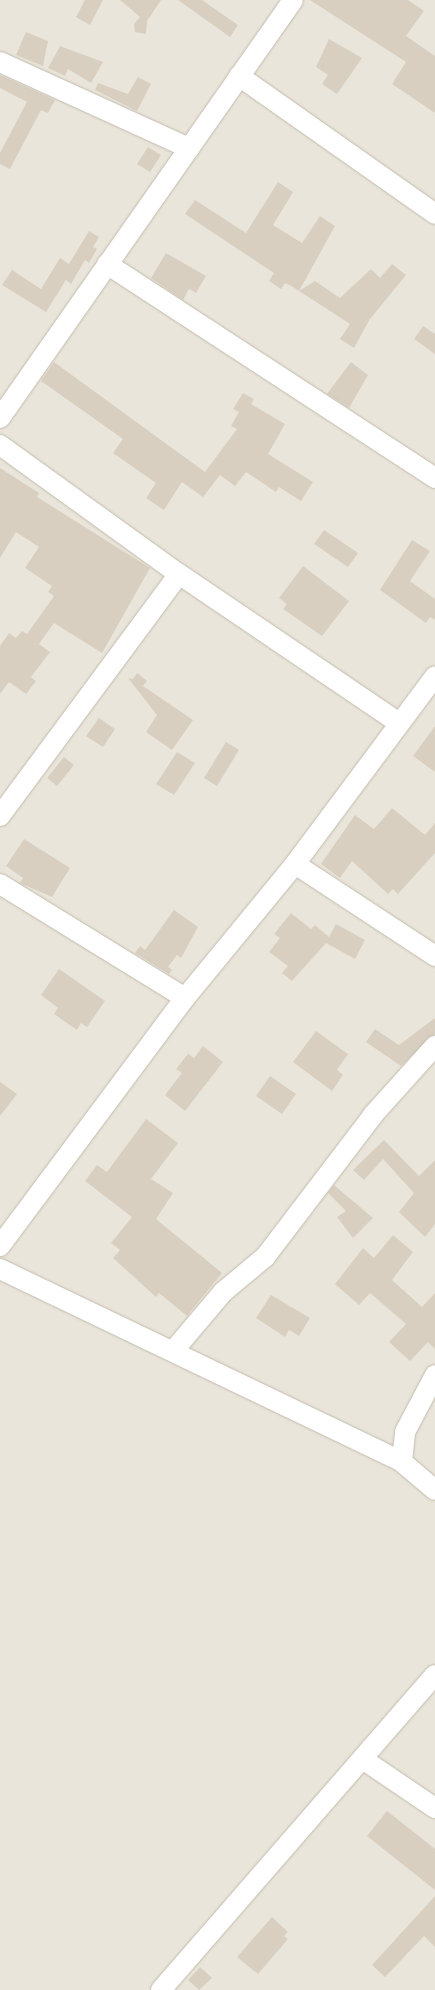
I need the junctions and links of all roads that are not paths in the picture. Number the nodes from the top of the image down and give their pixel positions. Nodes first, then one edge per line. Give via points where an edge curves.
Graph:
1 (293, 0) edge
2 (0, 62) edge
3 (239, 76) junction
4 (188, 148) junction
5 (435, 214) edge
6 (107, 264) junction
7 (0, 418) edge
8 (0, 445) edge
9 (435, 478) edge
10 (179, 574) junction
11 (435, 676) edge
12 (398, 722) junction
13 (0, 816) edge
14 (296, 864) junction
15 (0, 884) edge
16 (435, 956) edge
17 (185, 998) junction
18 (435, 1046) edge
19 (0, 1246) edge
20 (0, 1268) edge
21 (174, 1350) junction
22 (435, 1375) edge
23 (402, 1462) junction
24 (435, 1490) edge
25 (435, 1675) edge
26 (364, 1760) junction
27 (435, 1808) edge
28 (161, 1990) edge

1 - 3 street
2 - 4 street
3 - 4 street
3 - 5 street
4 - 6 street
6 - 7 street
6 - 9 street
8 - 10 street
10 - 12 street
10 - 13 street
11 - 12 street
12 - 14 street
14 - 16 street
14 - 17 street
15 - 17 street
17 - 19 street
18 - 21 street via 373,1115 265,1257 223,1292
20 - 21 street
21 - 23 street
22 - 23 street via 405,1432
23 - 24 street
25 - 26 street
26 - 27 street
26 - 28 street

